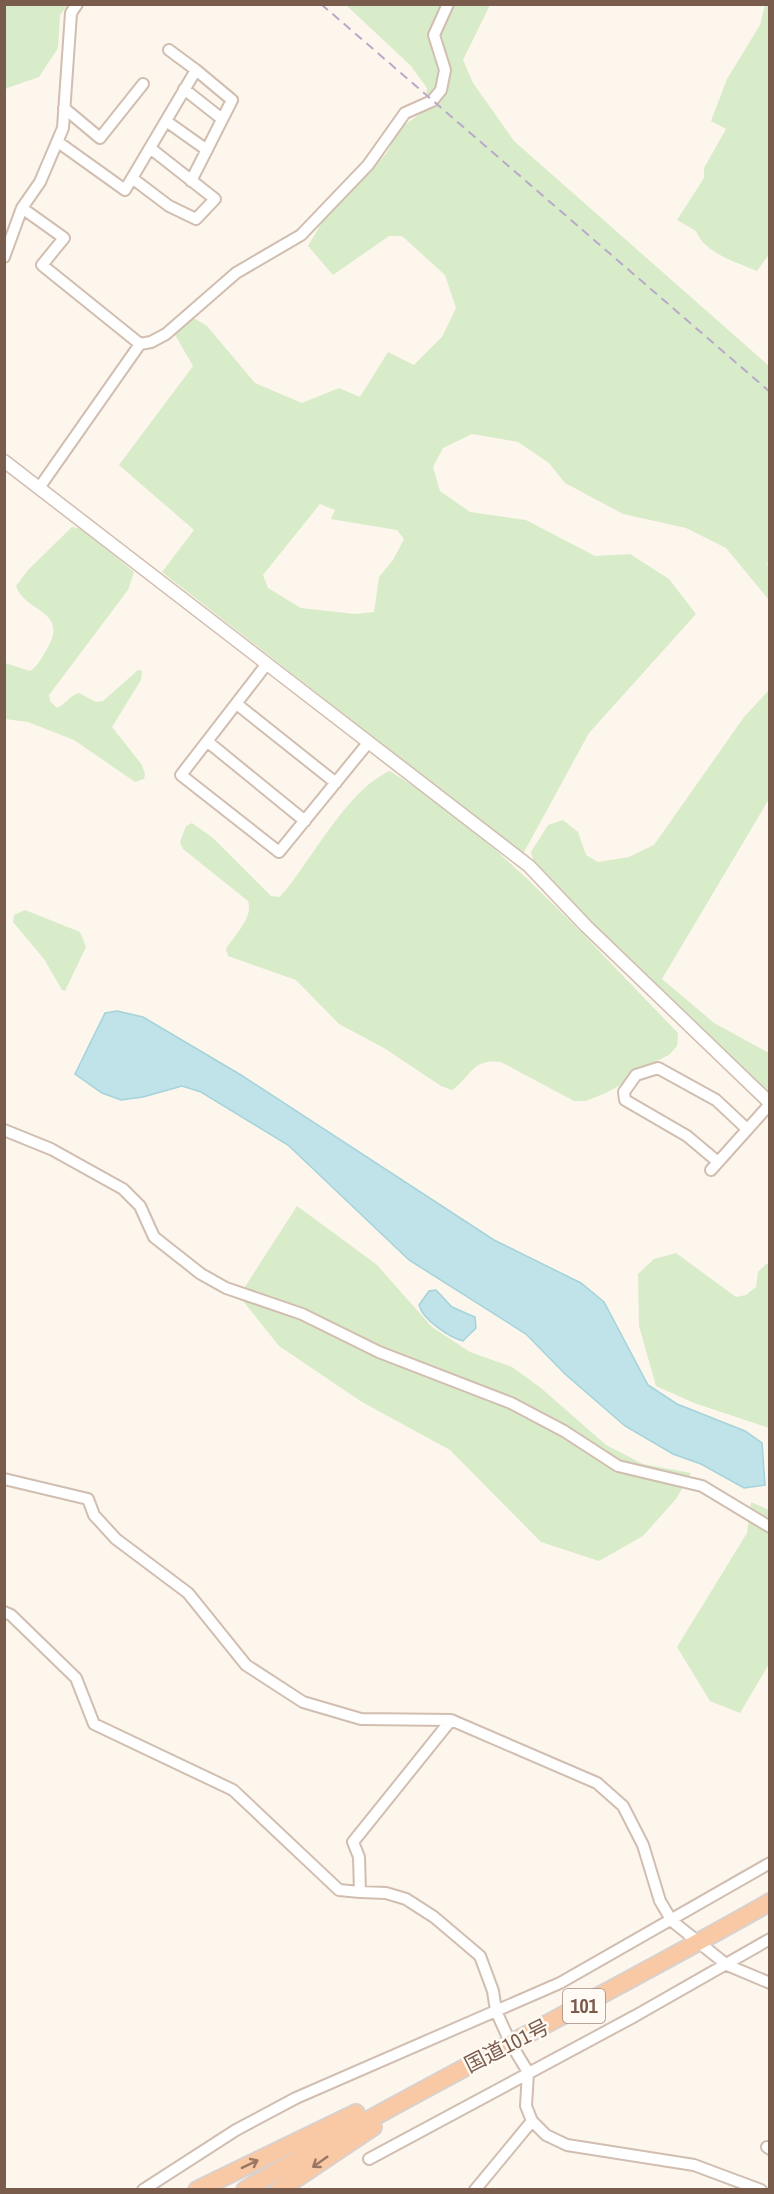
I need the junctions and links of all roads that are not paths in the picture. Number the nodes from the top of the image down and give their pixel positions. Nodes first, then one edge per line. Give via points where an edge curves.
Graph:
1 (77, 4) edge
2 (448, 4) edge
3 (169, 50) dead end
4 (196, 70) junction
5 (143, 84) dead end
6 (184, 89) junction
7 (64, 108) junction
8 (222, 119) junction
9 (166, 121) junction
10 (58, 142) junction
11 (150, 148) junction
12 (207, 150) junction
13 (132, 178) junction
14 (191, 181) junction
15 (22, 208) junction
16 (4, 219) edge
17 (14, 226) junction
18 (4, 257) edge
19 (140, 344) junction
20 (4, 461) edge
21 (39, 488) junction
22 (266, 665) junction
23 (238, 705) junction
24 (208, 742) junction
25 (368, 743) junction
26 (336, 783) junction
27 (305, 821) junction
28 (770, 1103) edge
29 (747, 1129) junction
30 (4, 1130) edge
31 (4, 1479) edge
32 (770, 1527) edge
33 (4, 1612) edge
34 (451, 1720) junction
35 (770, 1863) edge
36 (360, 1892) junction
37 (770, 1902) edge
38 (672, 1921) junction
39 (770, 1940) edge
40 (700, 1942) junction
41 (727, 1965) junction
42 (770, 1983) edge
43 (496, 2011) junction
44 (511, 2044) junction
45 (475, 2062) junction
46 (528, 2072) junction
47 (394, 2103) junction
48 (532, 2121) junction
49 (369, 2159) dead end
50 (143, 2190) edge
51 (197, 2190) edge
52 (245, 2190) edge
53 (279, 2190) edge
54 (475, 2190) edge
55 (761, 2190) edge

1 - 7 street via 71,13
2 - 19 street via 434,35 445,70 441,90 432,101 405,113 368,165 301,235 236,273 166,334
3 - 4 street
4 - 6 street
4 - 8 street via 232,100
5 - 7 street via 100,138
6 - 8 street
6 - 9 street
7 - 10 street
8 - 12 street
9 - 11 street
9 - 12 street
10 - 13 street via 125,190
10 - 15 street via 40,182
11 - 13 street
11 - 14 street
12 - 14 street
13 - 14 street via 169,206 196,219 214,199
15 - 17 street
15 - 19 street via 64,238 42,265
16 - 17 street
17 - 18 street
19 - 21 street
20 - 21 street
21 - 22 street
22 - 23 street
22 - 25 street
23 - 24 street
23 - 26 street
24 - 27 street
24 - 27 street via 181,775 279,852
25 - 26 street
25 - 28 street via 529,866
26 - 27 street
28 - 29 street
29 - 29 street via 715,1166 687,1136 626,1100 624,1092 636,1075 658,1068 716,1100
30 - 32 street via 51,1149 123,1190 140,1206 154,1237 201,1274 226,1288 302,1314 370,1349 511,1403 618,1466 702,1486
31 - 34 street via 88,1499 94,1515 116,1539 188,1593 246,1665 303,1702 361,1719
33 - 36 street via 76,1678 94,1724 233,1790 339,1890
34 - 36 street via 353,1842 359,1857
34 - 38 street via 597,1783 613,1794 634,1826 660,1900
35 - 38 street
36 - 43 street via 406,1899 458,1935 480,1956
37 - 40 highway, 国道101号 / 101
38 - 40 street
38 - 43 street via 560,1983
39 - 41 street
40 - 41 street
40 - 44 highway, 国道101号 / 101
41 - 42 street
41 - 46 street
43 - 44 street
43 - 50 street via 296,2098 236,2130
44 - 45 highway, 国道101号 / 101
44 - 46 street
45 - 47 highway, 国道101号 / 101
45 -> 53 highway
46 - 48 street via 526,2106
46 - 49 street
51 -> 47 highway via 371,2106
47 - 52 highway, 国道101号 / 101
48 - 54 street
48 - 55 street via 546,2135 567,2145 694,2165

